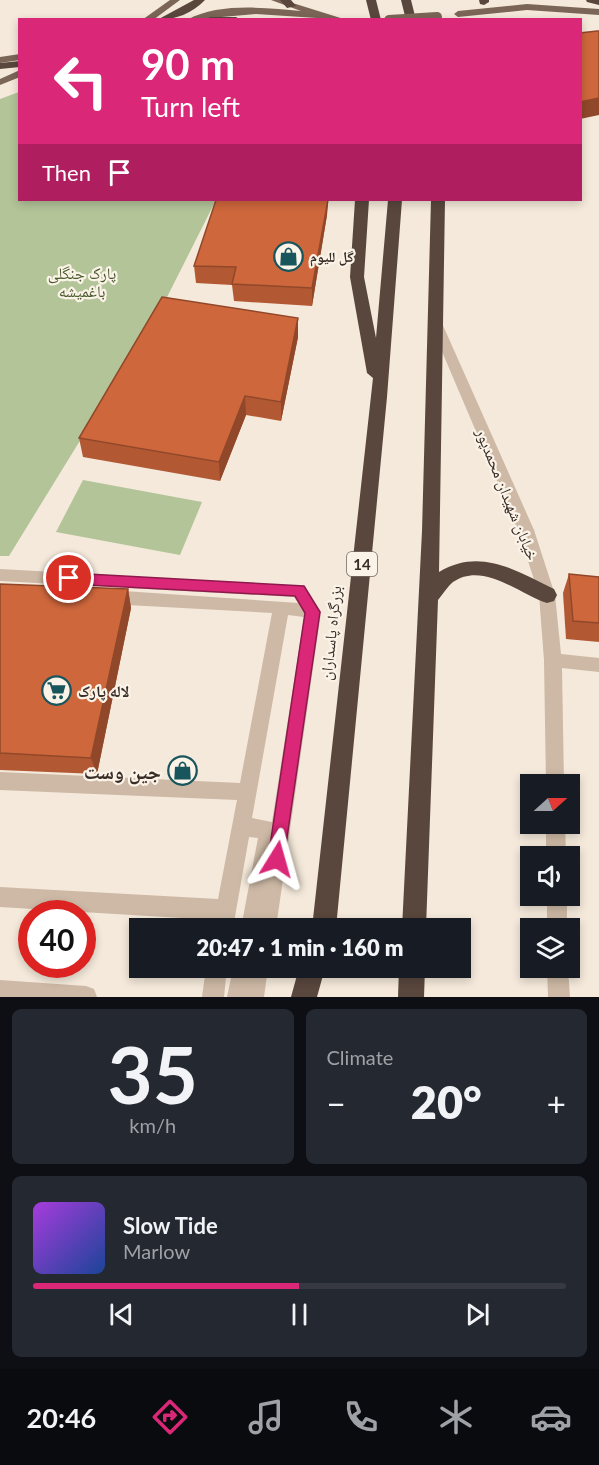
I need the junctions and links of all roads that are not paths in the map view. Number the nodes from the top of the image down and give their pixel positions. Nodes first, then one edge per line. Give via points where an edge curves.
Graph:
1 (176, 0) edge
2 (200, 0) edge
3 (275, 0) edge
4 (364, 0) edge
5 (371, 0) edge
6 (561, 0) edge
7 (591, 0) edge
8 (407, 1) edge
9 (485, 1) edge
10 (599, 2) edge
11 (288, 3) edge
12 (599, 10) edge
13 (232, 12) edge
14 (458, 14) junction
15 (323, 16) junction
16 (149, 18) edge
17 (166, 18) edge
18 (200, 18) edge
19 (216, 18) edge
20 (333, 18) edge
21 (376, 18) edge
22 (411, 18) edge
23 (421, 18) edge
24 (18, 57) edge
25 (0, 60) edge
26 (18, 64) edge
27 (0, 66) edge
28 (18, 73) edge
29 (0, 74) edge
30 (18, 74) edge
31 (0, 82) edge
32 (362, 201) edge
33 (395, 201) edge
34 (438, 201) edge
35 (434, 319) junction
36 (379, 397) junction
37 (0, 575) edge
38 (0, 591) edge
39 (70, 595) edge
40 (547, 595) junction
41 (94, 597) edge
42 (428, 598) junction
43 (281, 608) junction
44 (313, 612) junction
45 (553, 660) junction
46 (599, 665) edge
47 (555, 774) edge
48 (0, 781) edge
49 (247, 792) junction
50 (240, 826) junction
51 (0, 897) edge
52 (214, 918) edge
53 (224, 918) edge
54 (253, 918) edge
55 (267, 918) edge
56 (325, 918) edge
57 (414, 918) edge
58 (216, 978) edge
59 (242, 978) edge
60 (256, 978) edge
61 (309, 978) edge
62 (319, 978) edge
63 (412, 978) edge
64 (558, 978) edge
65 (8, 993) edge
66 (86, 997) edge
67 (213, 997) edge
68 (238, 997) edge
69 (253, 997) edge
70 (304, 997) edge
71 (316, 997) edge
72 (411, 997) edge
73 (559, 997) edge

1 - 16 main road
2 - 17 highway
3 - 11 main road
4 - 21 highway
5 - 21 highway
6 - 12 main road
7 - 10 highway
8 - 22 highway
9 - 14 main road
11 - 15 main road
12 - 14 main road via 526,6
13 - 15 main road via 261,10
13 - 18 main road
13 - 19 highway
14 - 23 main road, bridge
15 - 20 main road
24 - 25 main road
26 - 27 highway
28 - 29 main road
30 - 31 main road
32 - 36 highway via 357,277
33 - 36 highway, بزرگراه پاسداران / 14
34 - 35 highway
35 - 40 street, خیابان شهیدان محمدپور via 526,530
35 - 42 highway
36 - 56 highway, بزرگراه پاسداران / 14
37 - 44 street via 299,591
38 - 39 street
40 - 42 highway via 493,569 473,568 447,576
40 - 45 street, خیابان شهیدان محمدپور
41 - 43 street
42 - 57 highway
43 - 44 street
43 - 49 street
44 - 55 street
45 - 46 street
45 - 47 street, خیابان شهیدان محمدپور
48 - 49 street
49 - 50 street
50 - 53 street
50 - 54 street via 269,830
51 - 52 street
58 - 67 street
59 - 68 street
60 - 69 street
61 - 70 highway
62 - 71 highway
63 - 72 highway
64 - 73 street
65 - 66 street

